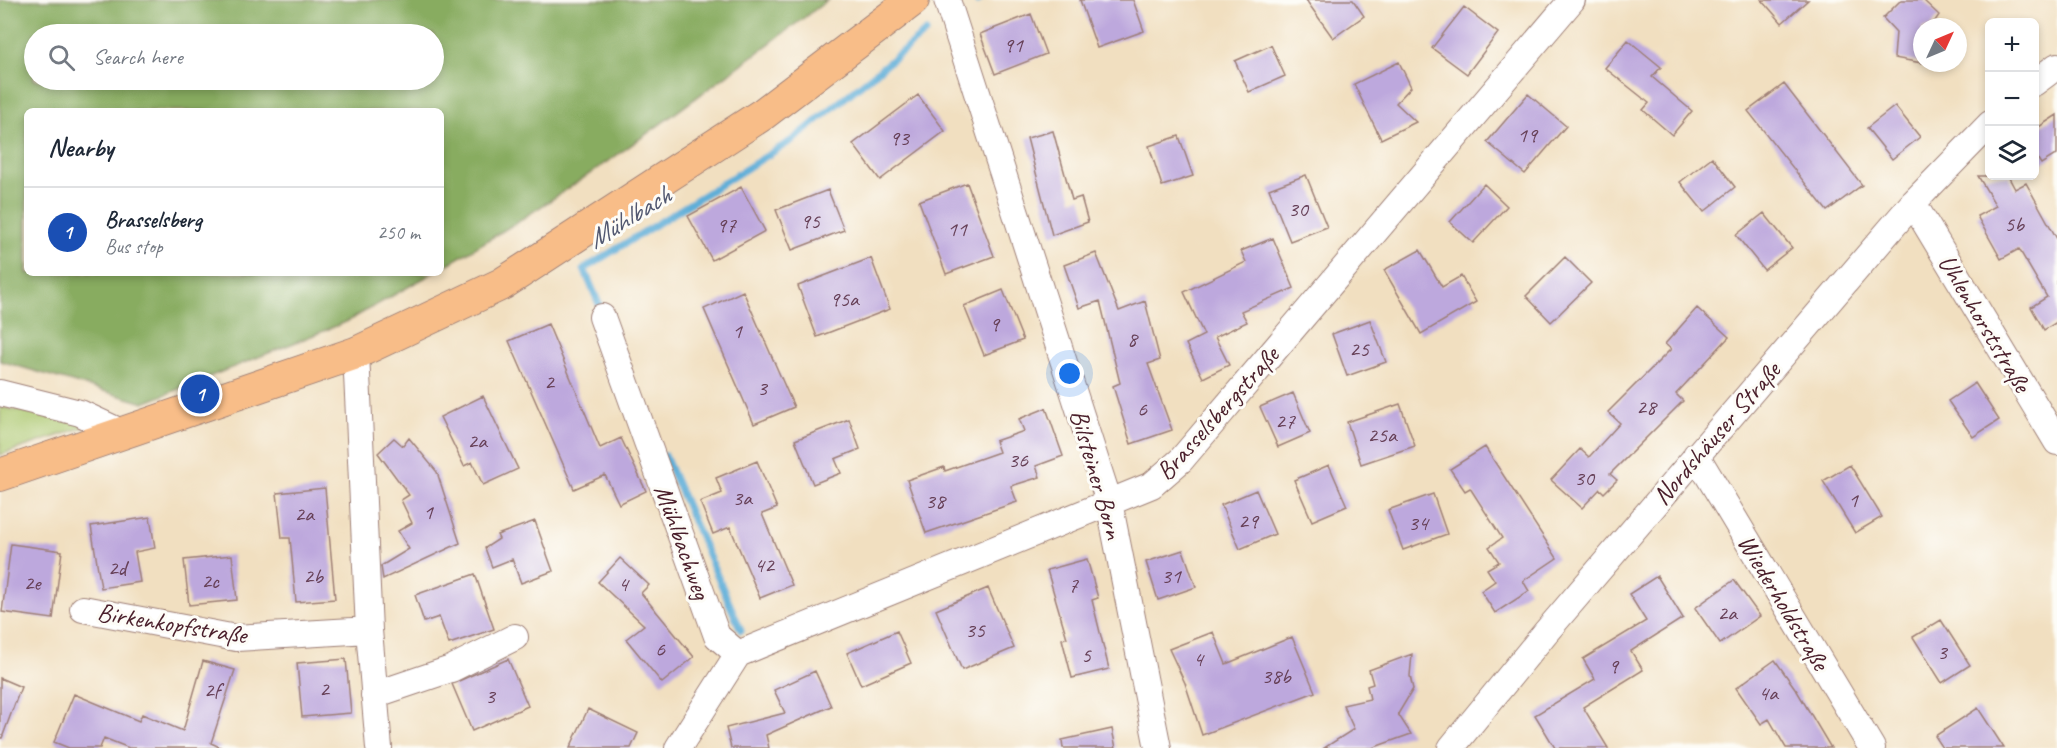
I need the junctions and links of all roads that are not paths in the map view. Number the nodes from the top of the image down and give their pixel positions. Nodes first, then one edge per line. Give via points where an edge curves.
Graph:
1 (913, 0) edge
2 (947, 0) edge
3 (1572, 0) edge
4 (2057, 66) edge
5 (2039, 79) edge
6 (1987, 126) edge
7 (1913, 203) junction
8 (602, 317) dead end
9 (356, 353) junction
10 (0, 393) edge
11 (125, 434) junction
12 (2057, 442) edge
13 (1696, 455) junction
14 (0, 475) edge
15 (1109, 502) junction
16 (83, 609) dead end
17 (369, 630) junction
18 (515, 638) dead end
19 (738, 654) junction
20 (374, 695) junction
21 (379, 748) edge
22 (678, 748) edge
23 (1158, 748) edge
24 (1451, 748) edge
25 (1872, 748) edge

1 - 9 main road via 764,114 560,248 502,284
2 - 15 street, Bilsteiner Born
3 - 15 street, Brasselsbergstraße via 1181,460 1152,484
4 - 5 street
6 - 7 street, Nordshäuser Straße
7 - 12 street, Uhlenhorststraße
7 - 13 street, Nordshäuser Straße
8 - 19 street, Mühlbachweg via 717,636
9 - 11 main road
9 - 17 street
10 - 11 street via 80,413
11 - 14 main road
13 - 24 street, Nordshäuser Straße
13 - 25 street, Wiederholdstraße
15 - 19 street, Brasselsbergstraße
15 - 23 street, Bilsteiner Born
16 - 17 street, Birkenkopfstraße via 236,638
17 - 20 street
18 - 20 street via 451,669
19 - 22 street
20 - 21 street

